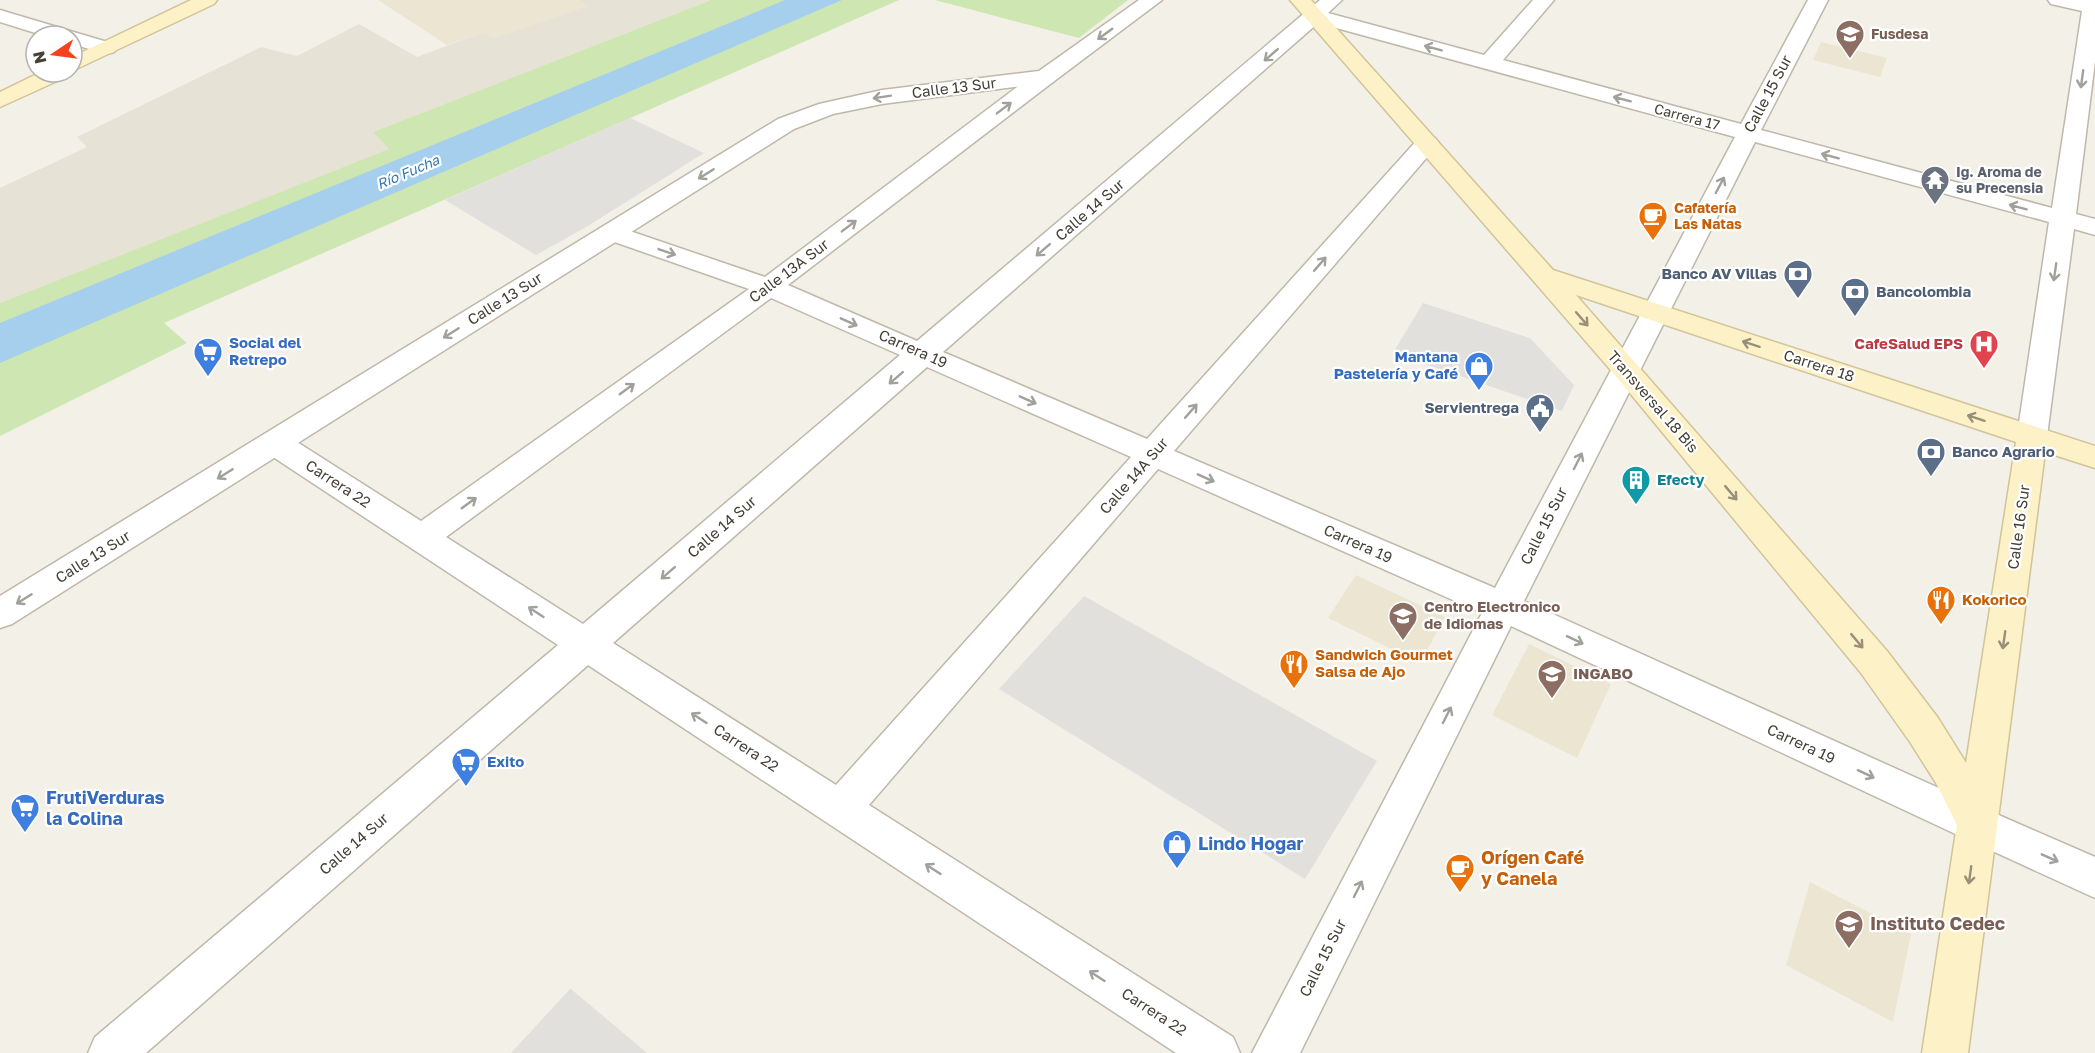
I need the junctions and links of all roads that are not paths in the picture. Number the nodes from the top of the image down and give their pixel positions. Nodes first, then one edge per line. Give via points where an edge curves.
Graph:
1 (207, 0) edge
2 (1152, 0) edge
3 (1544, 0) edge
4 (1818, 0) edge
5 (2058, 0) edge
6 (1316, 5) edge
7 (2093, 5) edge
8 (0, 16) edge
9 (26, 24) edge
10 (84, 41) edge
11 (107, 48) junction
12 (84, 59) edge
13 (1489, 63) junction
14 (1045, 77) junction
15 (33, 84) edge
16 (0, 100) edge
17 (1747, 133) junction
18 (1427, 143) junction
19 (2062, 218) junction
20 (2095, 227) edge
21 (612, 232) junction
22 (1544, 275) junction
23 (769, 287) junction
24 (1654, 312) junction
25 (923, 354) junction
26 (1625, 368) junction
27 (2032, 436) junction
28 (275, 443) junction
29 (1153, 454) junction
30 (2095, 457) edge
31 (421, 537) junction
32 (1503, 607) junction
33 (0, 614) edge
34 (586, 644) junction
35 (840, 809) junction
36 (1978, 825) junction
37 (2095, 878) edge
38 (111, 1053) edge
39 (1217, 1053) edge
40 (1275, 1053) edge
41 (1945, 1053) edge

1 - 11 main road
2 -> 14 street, Calle 13A Sur
3 - 13 street
4 - 17 street, Calle 15 Sur
5 - 7 street
13 -> 6 street, Carrera 17
6 - 18 main road, Transversal 18 Bis
6 -> 25 street, Calle 14 Sur
7 -> 19 street, Calle 16 Sur
8 - 9 street
10 - 11 street
11 - 12 main road
17 -> 13 street, Carrera 17
14 -> 21 street, Calle 13 Sur via 882,97 802,117
23 -> 14 street, Calle 13A Sur
15 - 16 main road
19 -> 17 street, Carrera 17
24 -> 17 street, Calle 15 Sur
18 - 22 main road, Transversal 18 Bis
29 -> 18 street, Calle 14A Sur
19 - 20 street, Carrera 17
19 -> 27 street, Calle 16 Sur
21 -> 23 street, Carrera 19
21 -> 28 street, Calle 13 Sur
22 - 24 main road, Carrera 18
22 -> 26 main road, Transversal 18 Bis
23 -> 25 street, Carrera 19
31 -> 23 street, Calle 13A Sur
24 - 26 street, Calle 15 Sur
27 -> 24 main road, Carrera 18
25 -> 29 street, Carrera 19
25 -> 34 street, Calle 14 Sur
32 -> 26 street, Calle 15 Sur
26 -> 36 main road, Transversal 18 Bis via 1881,670 1950,771
27 - 30 main road, Carrera 18
27 -> 36 main road, Calle 16 Sur
28 - 31 street, Carrera 22
28 -> 33 street, Calle 13 Sur
29 -> 32 street, Carrera 19
29 - 35 street, Calle 14A Sur
34 -> 31 street, Carrera 22
32 -> 36 street, Carrera 19
40 -> 32 street, Calle 15 Sur
35 -> 34 street, Carrera 22
34 - 38 street, Calle 14 Sur
39 -> 35 street, Carrera 22
36 -> 37 street, Carrera 19
36 -> 41 main road, Calle 16 Sur

